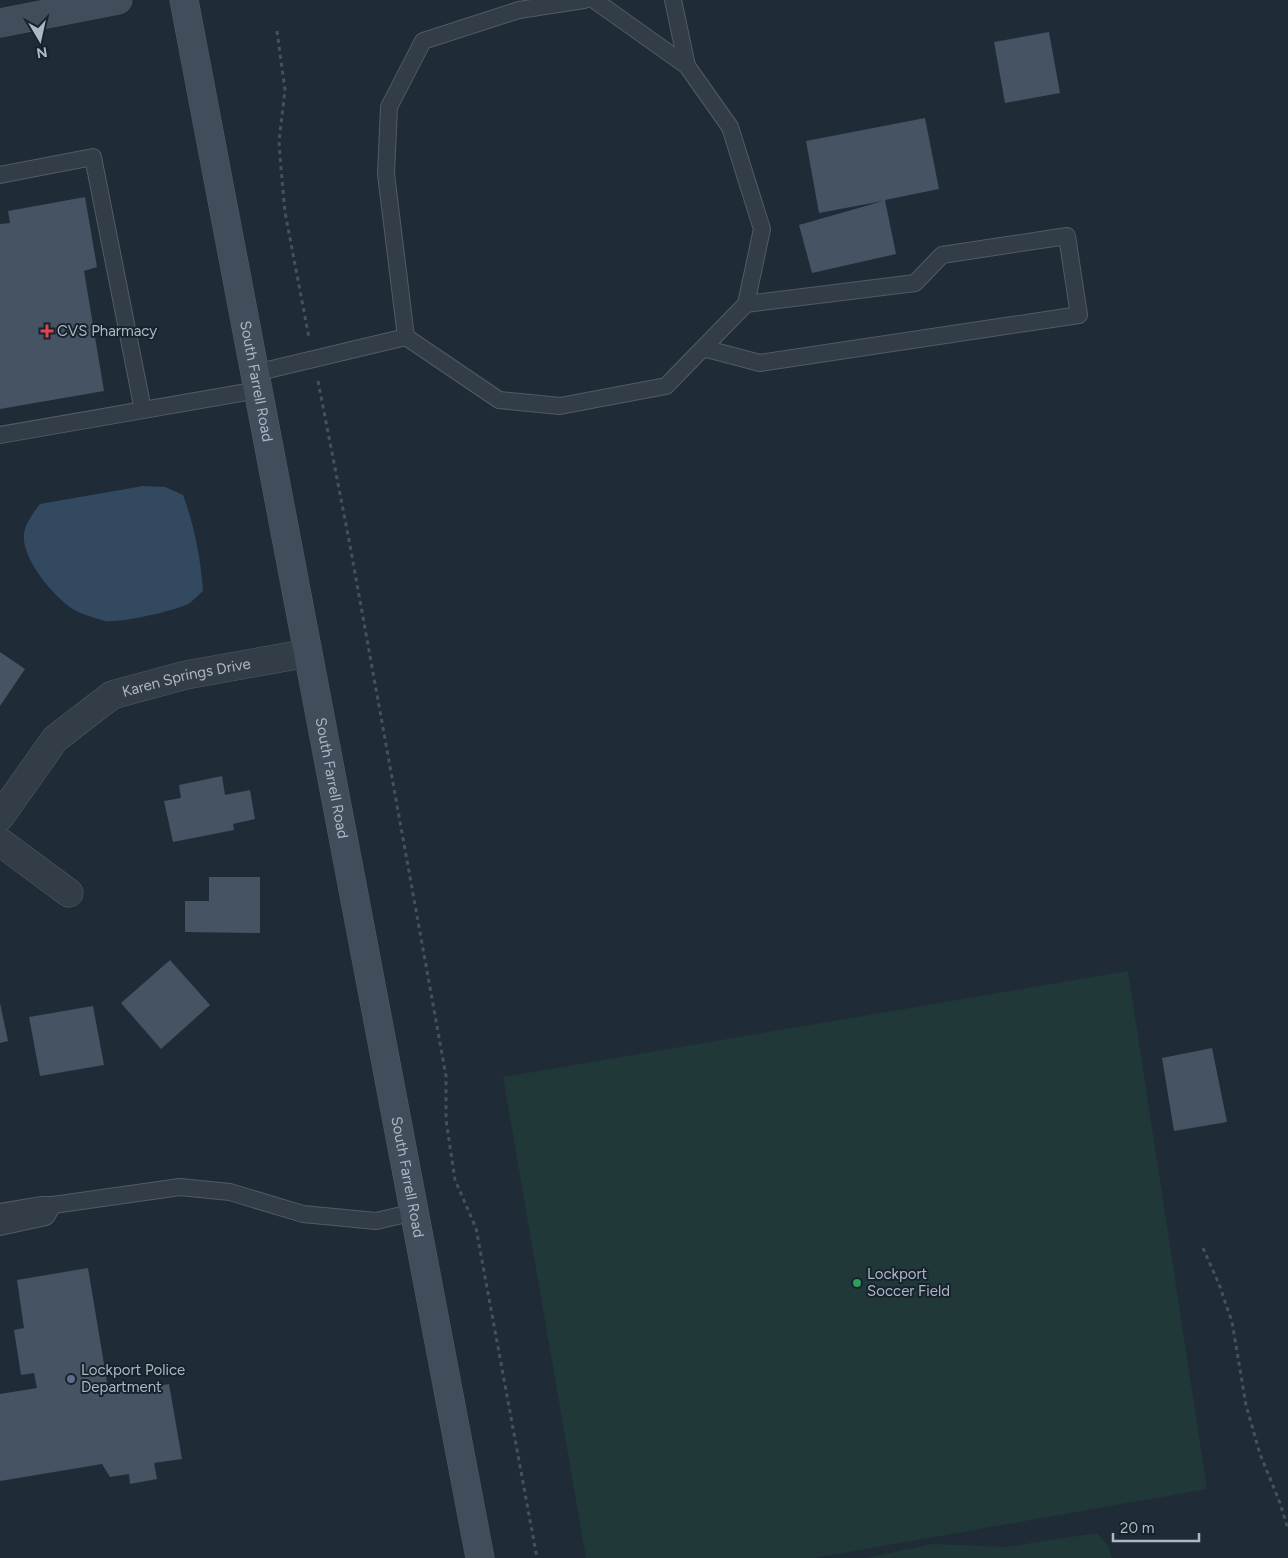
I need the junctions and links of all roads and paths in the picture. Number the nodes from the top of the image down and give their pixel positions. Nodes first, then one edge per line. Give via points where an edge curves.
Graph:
1 (118, 0) edge
2 (184, 0) edge
3 (584, 0) edge
4 (594, 0) edge
5 (673, 0) edge
6 (0, 23) edge
7 (277, 31) dead end
8 (687, 66) junction
9 (0, 175) edge
10 (746, 304) junction
11 (406, 337) junction
12 (703, 348) junction
13 (314, 359) junction
14 (257, 381) junction
15 (143, 410) junction
16 (0, 435) edge
17 (308, 653) junction
18 (0, 817) edge
19 (0, 842) edge
20 (69, 893) dead end
21 (54, 1206) junction
22 (0, 1212) edge
23 (414, 1212) junction
24 (0, 1227) edge
25 (1202, 1248) dead end
26 (1288, 1529) edge
27 (480, 1558) edge
28 (537, 1558) edge

1 - 6 street
2 - 14 street, South Farrell Road
3 - 11 lane via 519,10 423,40 389,106 386,174
4 - 8 lane
5 - 8 lane
7 - 13 path via 285,90 279,142 284,194
8 - 10 lane via 730,127 762,229
9 - 15 lane via 93,157
10 - 12 lane
10 - 12 lane via 915,283 942,255 1067,236 1079,315 760,363
11 - 12 lane via 499,400 560,406 666,386
11 - 13 lane
13 - 14 lane
13 - 28 path via 446,1076 446,1120 455,1180 476,1228
14 - 15 lane
14 - 17 street, South Farrell Road
15 - 16 lane
17 - 18 street, Karen Springs Drive via 186,676 112,695 55,739
17 - 23 street, South Farrell Road
19 - 20 street
21 - 22 lane
21 - 23 lane via 180,1187 230,1192 303,1214 376,1221
21 - 24 lane via 46,1217
23 - 27 street, South Farrell Road
25 - 26 path via 1232,1322 1246,1405

